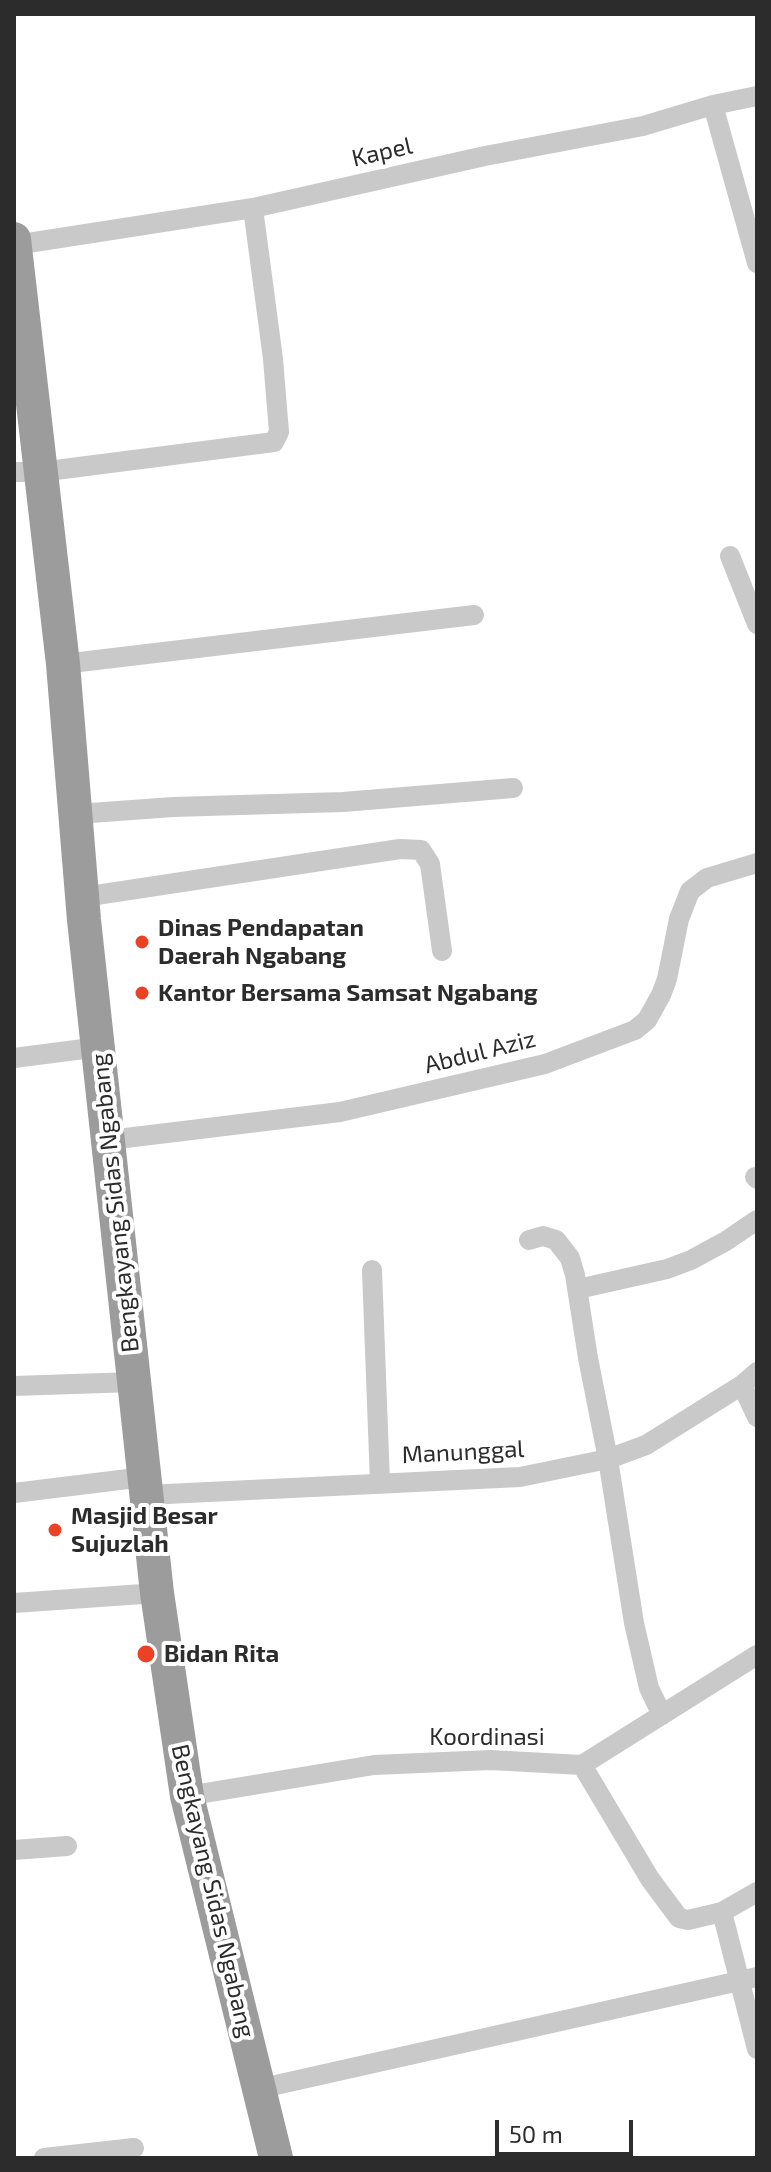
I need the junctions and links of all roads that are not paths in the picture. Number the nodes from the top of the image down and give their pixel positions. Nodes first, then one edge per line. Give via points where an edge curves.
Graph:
1 (757, 96) edge
2 (713, 105) junction
3 (253, 208) junction
4 (14, 239) edge
5 (15, 245) edge
6 (757, 263) edge
7 (27, 472) edge
8 (730, 556) dead end
9 (474, 615) dead end
10 (757, 624) edge
11 (63, 664) junction
12 (513, 788) dead end
13 (77, 814) junction
14 (757, 863) edge
15 (83, 897) junction
16 (442, 951) dead end
17 (99, 1047) junction
18 (14, 1058) edge
19 (109, 1140) junction
20 (757, 1220) edge
21 (529, 1240) dead end
22 (372, 1270) dead end
23 (578, 1289) junction
24 (750, 1378) edge
25 (133, 1382) junction
26 (14, 1386) edge
27 (757, 1417) edge
28 (608, 1459) junction
29 (380, 1483) junction
30 (145, 1486) junction
31 (14, 1493) edge
32 (157, 1593) junction
33 (14, 1603) edge
34 (757, 1655) edge
35 (662, 1715) junction
36 (582, 1765) junction
37 (187, 1796) junction
38 (67, 1846) dead end
39 (14, 1850) edge
40 (757, 1892) edge
41 (722, 1912) junction
42 (749, 1980) edge
43 (757, 2049) edge
44 (258, 2089) junction
45 (134, 2148) dead end
46 (44, 2158) edge
47 (276, 2158) edge

1 - 2 street, Kapel
2 - 3 street, Kapel via 643,126
2 - 6 street
3 - 5 street, Kapel
3 - 7 street via 278,438 268,444
4 - 5 highway, Bengkayang Sidas Ngabang
5 - 7 highway, Bengkayang Sidas Ngabang
7 - 11 highway, Bengkayang Sidas Ngabang
8 - 10 street
9 - 11 street
11 - 13 highway, Bengkayang Sidas Ngabang
12 - 13 street
13 - 15 highway, Bengkayang Sidas Ngabang
14 - 19 street, Abdul Aziz via 707,878 690,891 661,995 635,1030 545,1064 340,1112
15 - 16 street via 421,850 430,864
15 - 17 highway, Bengkayang Sidas Ngabang
17 - 18 street
17 - 19 highway, Bengkayang Sidas Ngabang
19 - 25 highway, Bengkayang Sidas Ngabang
20 - 23 street via 691,1260
21 - 23 street via 556,1240 570,1258
22 - 29 street
23 - 28 street
24 - 27 street
24 - 28 street, Manunggal via 646,1445
25 - 26 street
25 - 30 highway, Bengkayang Sidas Ngabang
28 - 29 street, Manunggal via 520,1477
28 - 35 street via 634,1623 649,1688
29 - 30 street, Manunggal
30 - 31 street, Manunggal
30 - 32 highway, Bengkayang Sidas Ngabang
32 - 33 street
32 - 37 highway, Bengkayang Sidas Ngabang
34 - 35 street
35 - 36 street
36 - 37 street, Koordinasi via 490,1760 374,1765
36 - 41 street via 676,1916 685,1920
37 - 44 highway, Bengkayang Sidas Ngabang
38 - 39 street
40 - 41 street
41 - 42 street
42 - 43 street
42 - 44 street
44 - 47 highway, Bengkayang Sidas Ngabang
45 - 46 street

